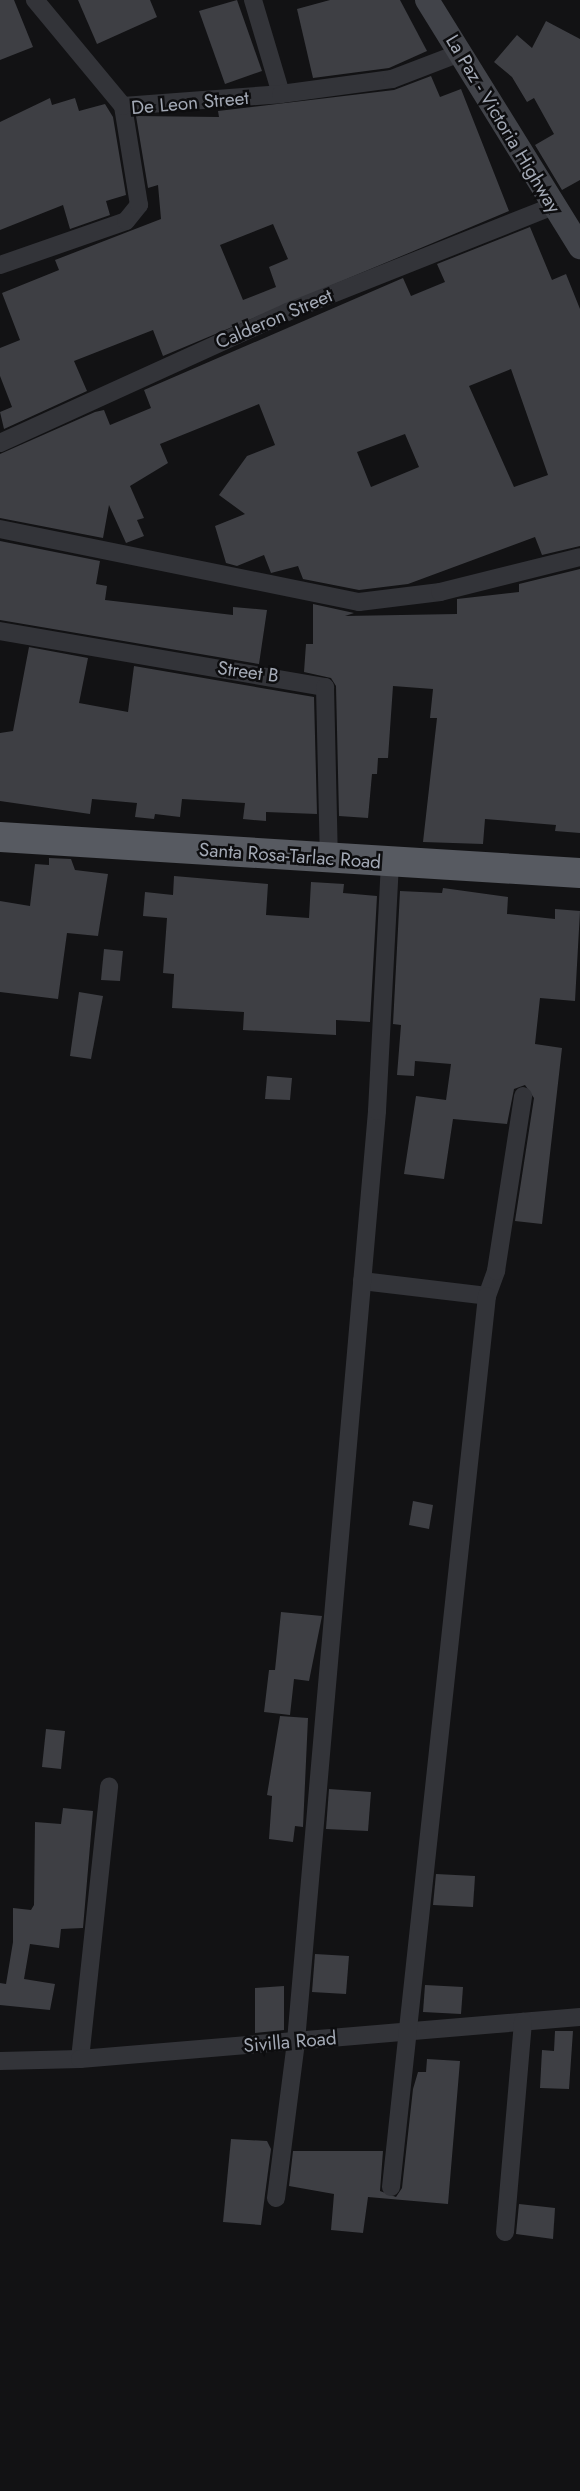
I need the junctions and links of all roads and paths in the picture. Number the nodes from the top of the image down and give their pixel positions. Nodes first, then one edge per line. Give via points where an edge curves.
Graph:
1 (36, 0) edge
2 (253, 0) edge
3 (427, 0) edge
4 (460, 52) junction
5 (282, 94) junction
6 (123, 106) junction
7 (553, 206) junction
8 (580, 247) edge
9 (0, 265) edge
10 (0, 443) edge
11 (0, 528) edge
12 (580, 556) edge
13 (0, 631) edge
14 (0, 837) edge
15 (329, 858) junction
16 (390, 862) junction
17 (580, 873) edge
18 (523, 1096) dead end
19 (362, 1281) junction
20 (487, 1296) junction
21 (109, 1787) dead end
22 (580, 2017) edge
23 (523, 2022) junction
24 (404, 2032) junction
25 (296, 2041) junction
26 (80, 2059) junction
27 (0, 2061) edge
28 (391, 2187) dead end
29 (276, 2198) dead end
30 (505, 2232) dead end

1 - 6 street
2 - 5 street
3 - 4 main road, La Paz - Victoria Highway
4 - 5 street, De Leon Street via 392,79
4 - 7 main road, La Paz - Victoria Highway
5 - 6 street, De Leon Street
6 - 9 street, De Leon Street via 136,214
7 - 8 main road, La Paz - Victoria Highway
7 - 10 street, Calderon Street via 287,312
11 - 12 street via 359,602 440,592
13 - 15 street, Street B via 326,687
14 - 15 highway, Santa Rosa-Tarlac Road
15 - 16 highway, Santa Rosa-Tarlac Road
16 - 17 highway, Santa Rosa-Tarlac Road
16 - 19 street
18 - 20 street via 496,1271
19 - 20 street
19 - 25 street
20 - 24 street
21 - 26 street
22 - 23 street, Sivilla Road
23 - 24 street, Sivilla Road
23 - 30 street
24 - 25 street, Sivilla Road
24 - 28 street
25 - 26 street, Sivilla Road
25 - 29 street
26 - 27 street, Sivilla Road

